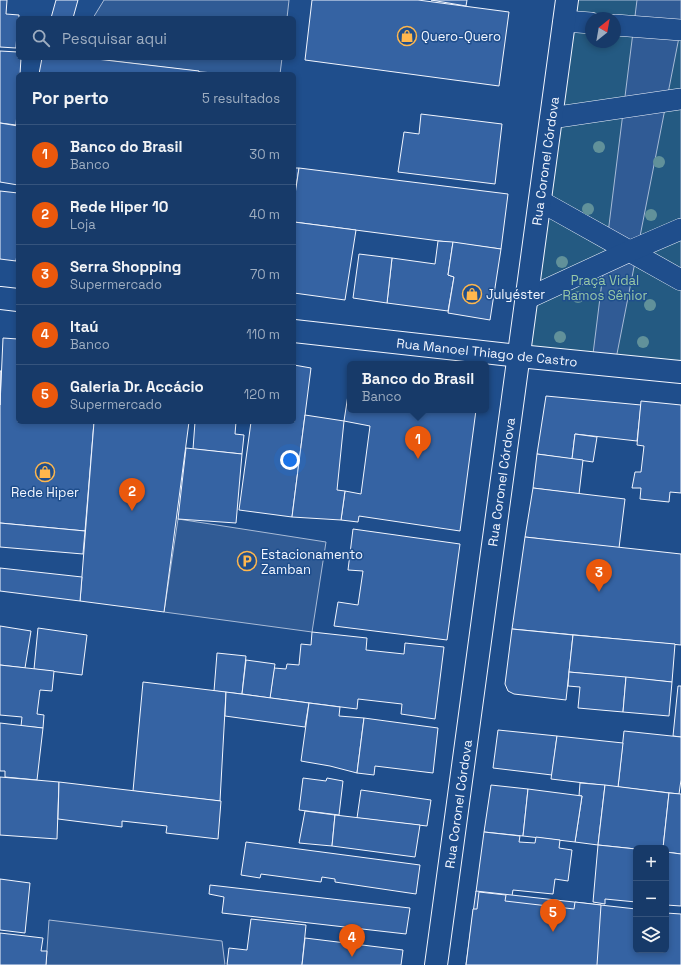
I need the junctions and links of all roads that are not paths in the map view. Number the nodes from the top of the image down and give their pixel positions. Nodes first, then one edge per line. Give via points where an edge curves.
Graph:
1 (566, 11) edge
2 (585, 20) edge
3 (621, 25) edge
4 (681, 30) edge
5 (681, 99) edge
6 (551, 118) junction
7 (540, 200) junction
8 (681, 229) edge
9 (630, 251) junction
10 (681, 280) edge
11 (0, 298) edge
12 (526, 299) junction
13 (16, 300) edge
14 (296, 331) edge
15 (519, 356) junction
16 (681, 372) edge
17 (436, 965) edge

1 - 2 street
1 - 6 street, Rua Coronel Córdova
3 - 4 street
5 - 6 street
6 - 7 street, Rua Coronel Córdova
7 - 9 street
7 - 12 street, Rua Coronel Córdova
8 - 9 street
9 - 10 street
9 - 12 street
11 - 13 street
12 - 15 street, Rua Coronel Córdova
14 - 15 street, Rua Manoel Thiago de Castro
15 - 16 street, Rua Manoel Thiago de Castro
15 - 17 street, Rua Coronel Córdova

